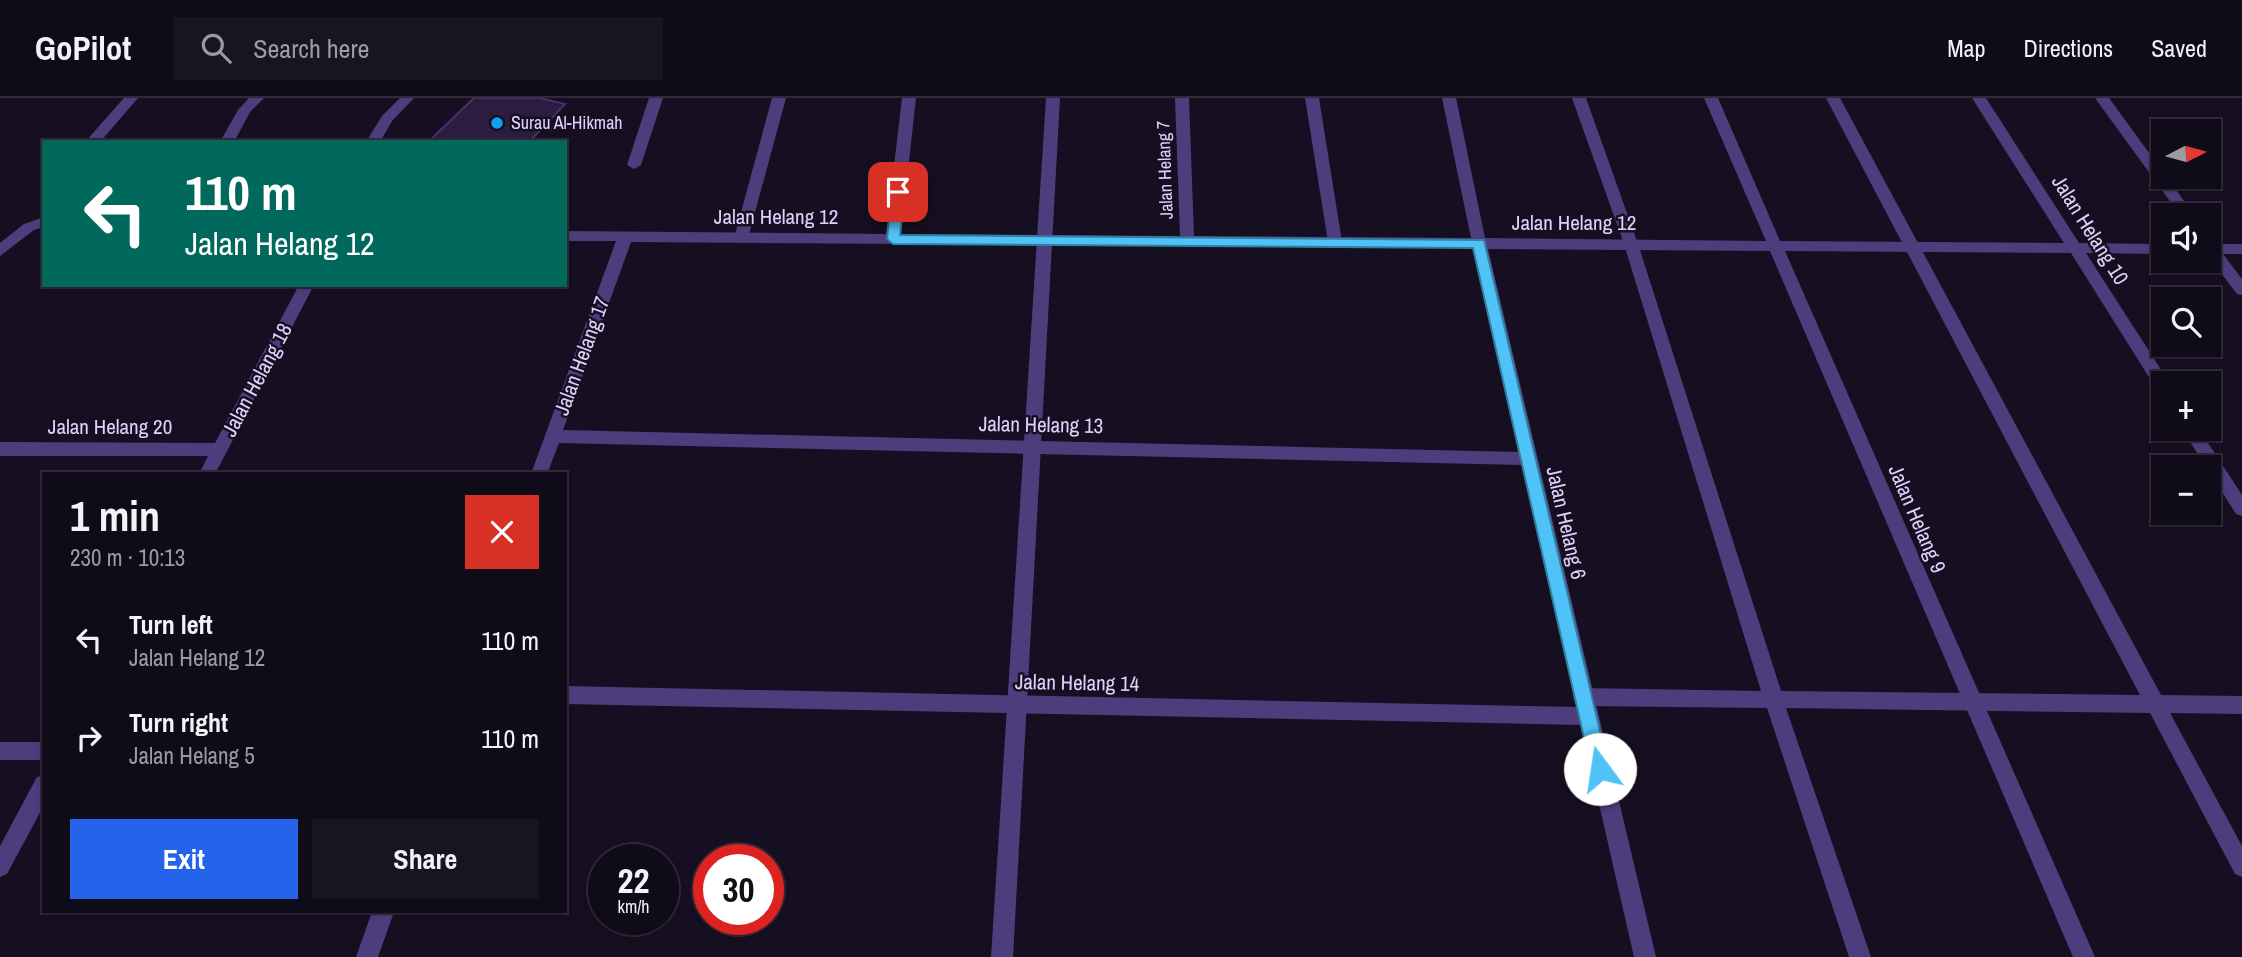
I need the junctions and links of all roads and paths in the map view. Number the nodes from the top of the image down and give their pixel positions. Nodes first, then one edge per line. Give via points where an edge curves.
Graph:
1 (131, 98) edge
2 (257, 98) edge
3 (407, 98) edge
4 (656, 98) edge
5 (779, 98) edge
6 (909, 98) edge
7 (1053, 98) edge
8 (1182, 98) edge
9 (1312, 98) edge
10 (1449, 98) edge
11 (1579, 98) edge
12 (1711, 98) edge
13 (1833, 98) edge
14 (1979, 98) edge
15 (2102, 98) edge
16 (94, 140) edge
17 (228, 140) edge
18 (374, 140) edge
19 (634, 165) dead end
20 (2178, 203) edge
21 (42, 223) edge
22 (567, 236) edge
23 (625, 237) junction
24 (741, 238) junction
25 (893, 239) junction
26 (1045, 240) junction
27 (1187, 241) junction
28 (1335, 242) junction
29 (1479, 243) junction
30 (1631, 244) junction
31 (1774, 246) junction
32 (1911, 246) junction
33 (2074, 248) junction
34 (2151, 248) edge
35 (2221, 248) edge
36 (2242, 249) edge
37 (0, 251) edge
38 (2221, 263) edge
39 (306, 287) edge
40 (2242, 290) edge
41 (2153, 371) edge
42 (553, 436) junction
43 (2198, 441) edge
44 (1033, 448) junction
45 (0, 449) edge
46 (219, 450) junction
47 (1528, 459) junction
48 (208, 472) edge
49 (541, 472) edge
50 (2242, 509) edge
51 (567, 695) edge
52 (1774, 700) junction
53 (1972, 702) junction
54 (1019, 704) junction
55 (2153, 704) junction
56 (2242, 705) edge
57 (1585, 706) junction
58 (0, 751) edge
59 (42, 751) edge
60 (42, 788) edge
61 (0, 867) edge
62 (2242, 867) edge
63 (383, 913) edge
64 (367, 957) edge
65 (1002, 957) edge
66 (1646, 957) edge
67 (1860, 957) edge
68 (2084, 957) edge

1 - 16 street
2 - 17 street
3 - 18 street
4 - 19 street
5 - 24 street
6 - 25 street
7 - 26 street
8 - 27 street, Jalan Helang 7
9 - 28 street
10 - 29 street, Jalan Helang 6
11 - 30 street
12 - 31 street, Jalan Helang 9
13 - 32 street
14 - 33 street, Jalan Helang 10
15 - 20 street
21 - 37 street
22 - 23 street, Jalan Helang 12
23 - 24 street, Jalan Helang 12
23 - 42 street, Jalan Helang 17
24 - 25 street, Jalan Helang 12
25 - 26 street, Jalan Helang 12
26 - 27 street, Jalan Helang 12
26 - 44 street
27 - 28 street, Jalan Helang 12
28 - 29 street, Jalan Helang 12
29 - 30 street, Jalan Helang 12
29 - 47 street, Jalan Helang 6
30 - 31 street, Jalan Helang 12
30 - 52 street
31 - 32 street, Jalan Helang 12
31 - 53 street, Jalan Helang 9
32 - 33 street, Jalan Helang 12
32 - 55 street
33 - 34 street, Jalan Helang 12
33 - 41 street, Jalan Helang 10
35 - 36 street
38 - 40 street
39 - 46 street, Jalan Helang 18
42 - 44 street, Jalan Helang 13
42 - 49 street, Jalan Helang 17
43 - 50 street
44 - 47 street, Jalan Helang 13
44 - 54 street
45 - 46 street, Jalan Helang 20
46 - 48 street, Jalan Helang 18
47 - 57 street, Jalan Helang 6
51 - 54 street, Jalan Helang 14
52 - 53 street, Jalan Helang 14
52 - 57 street, Jalan Helang 14
52 - 67 street
53 - 55 street, Jalan Helang 14
53 - 68 street, Jalan Helang 9
54 - 57 street, Jalan Helang 14
54 - 65 street
55 - 56 street, Jalan Helang 14
55 - 62 street
57 - 66 street, Jalan Helang 6
58 - 59 street
60 - 61 street
63 - 64 street

